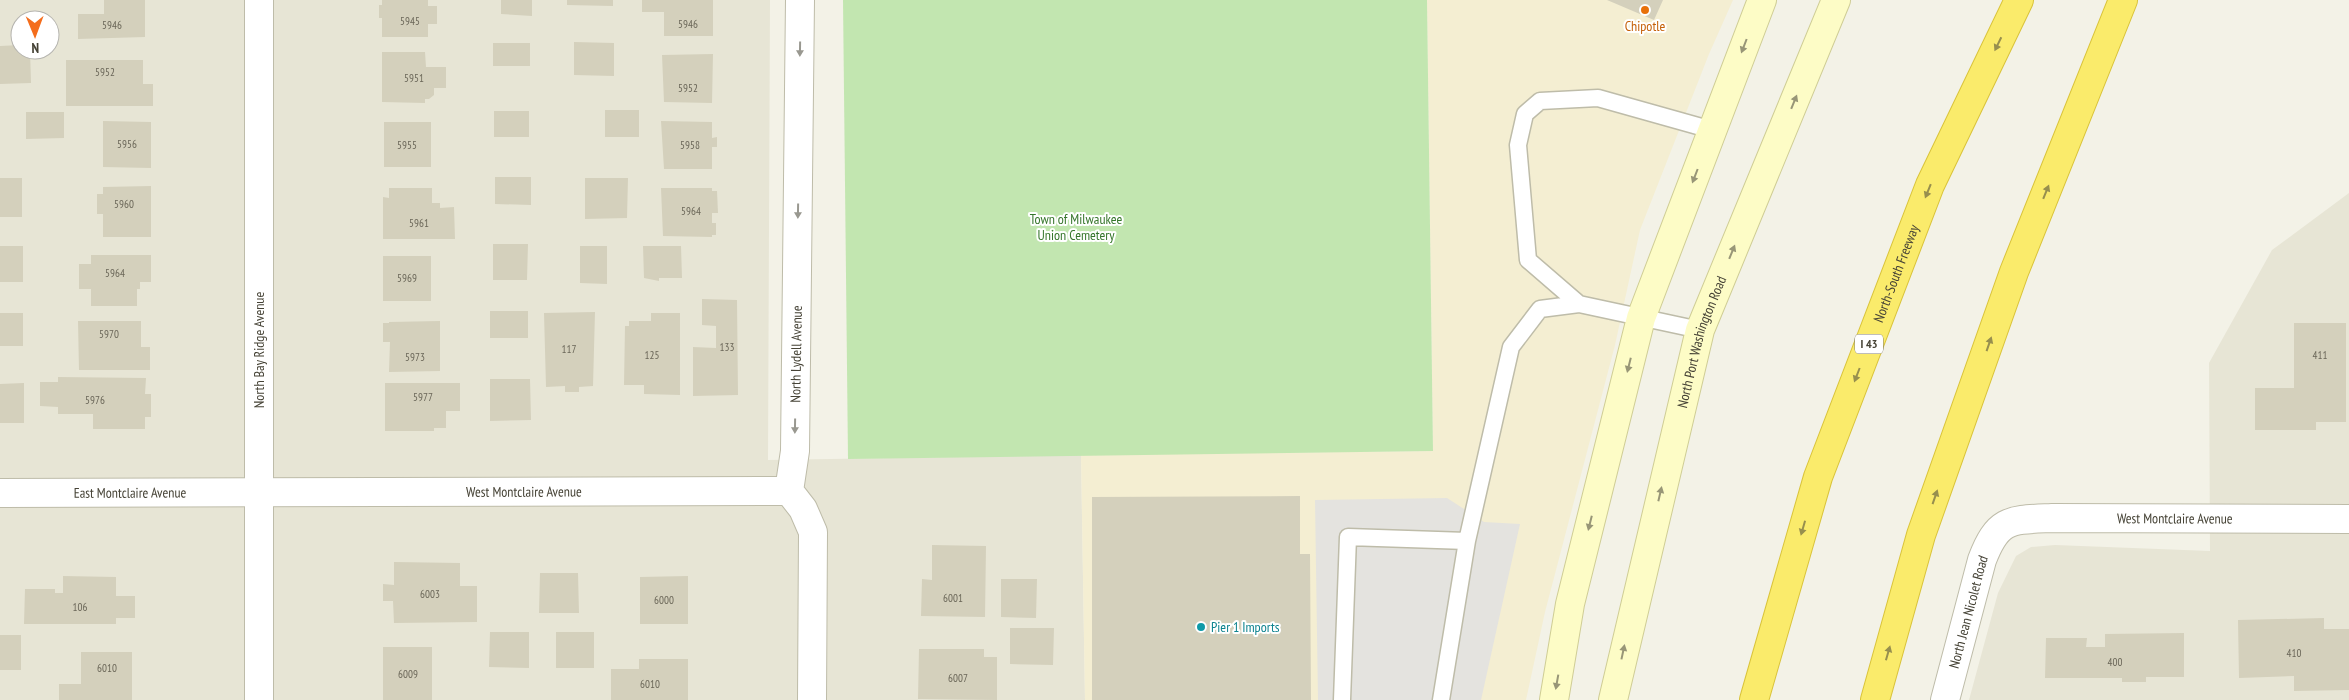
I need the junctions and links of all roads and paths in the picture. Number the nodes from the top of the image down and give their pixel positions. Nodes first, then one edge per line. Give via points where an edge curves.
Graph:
1 (259, 0) edge
2 (800, 0) edge
3 (1762, 0) edge
4 (1836, 0) edge
5 (2019, 0) edge
6 (2123, 0) edge
7 (1712, 130) junction
8 (1579, 304) junction
9 (1640, 318) junction
10 (1700, 330) junction
11 (789, 491) junction
12 (259, 492) junction
13 (0, 493) edge
14 (2349, 520) edge
15 (2001, 527) joint
16 (1467, 541) junction
17 (259, 700) edge
18 (812, 700) edge
19 (1342, 700) edge
20 (1441, 700) edge
21 (1554, 700) edge
22 (1613, 700) edge
23 (1754, 700) edge
24 (1875, 700) edge
25 (1945, 700) edge

1 - 12 street, North Bay Ridge Avenue
2 -> 11 street, North Lydell Avenue via 795,451
3 -> 7 main road
10 -> 4 main road, North Port Washington Road
5 -> 23 highway, North-South Freeway / I 43 via 1930,185 1818,477
24 -> 6 highway via 1921,535 2011,281
7 - 8 lane via 1598,98 1540,101 1525,114 1518,145 1528,260
7 -> 9 main road
8 - 9 lane
8 - 16 lane via 1540,309 1511,346
9 - 10 lane
9 -> 21 main road via 1570,604
22 -> 10 main road, North Port Washington Road
11 - 12 street, West Montclaire Avenue
11 - 18 street via 803,508 813,532
12 - 13 street, East Montclaire Avenue
12 - 17 street, North Bay Ridge Avenue
14 - 15 street, West Montclaire Avenue via 2052,518 2020,521
15 - 25 street, North Jean Nicolet Road via 1989,542 1982,560
16 - 19 lane via 1348,537
16 - 20 lane

